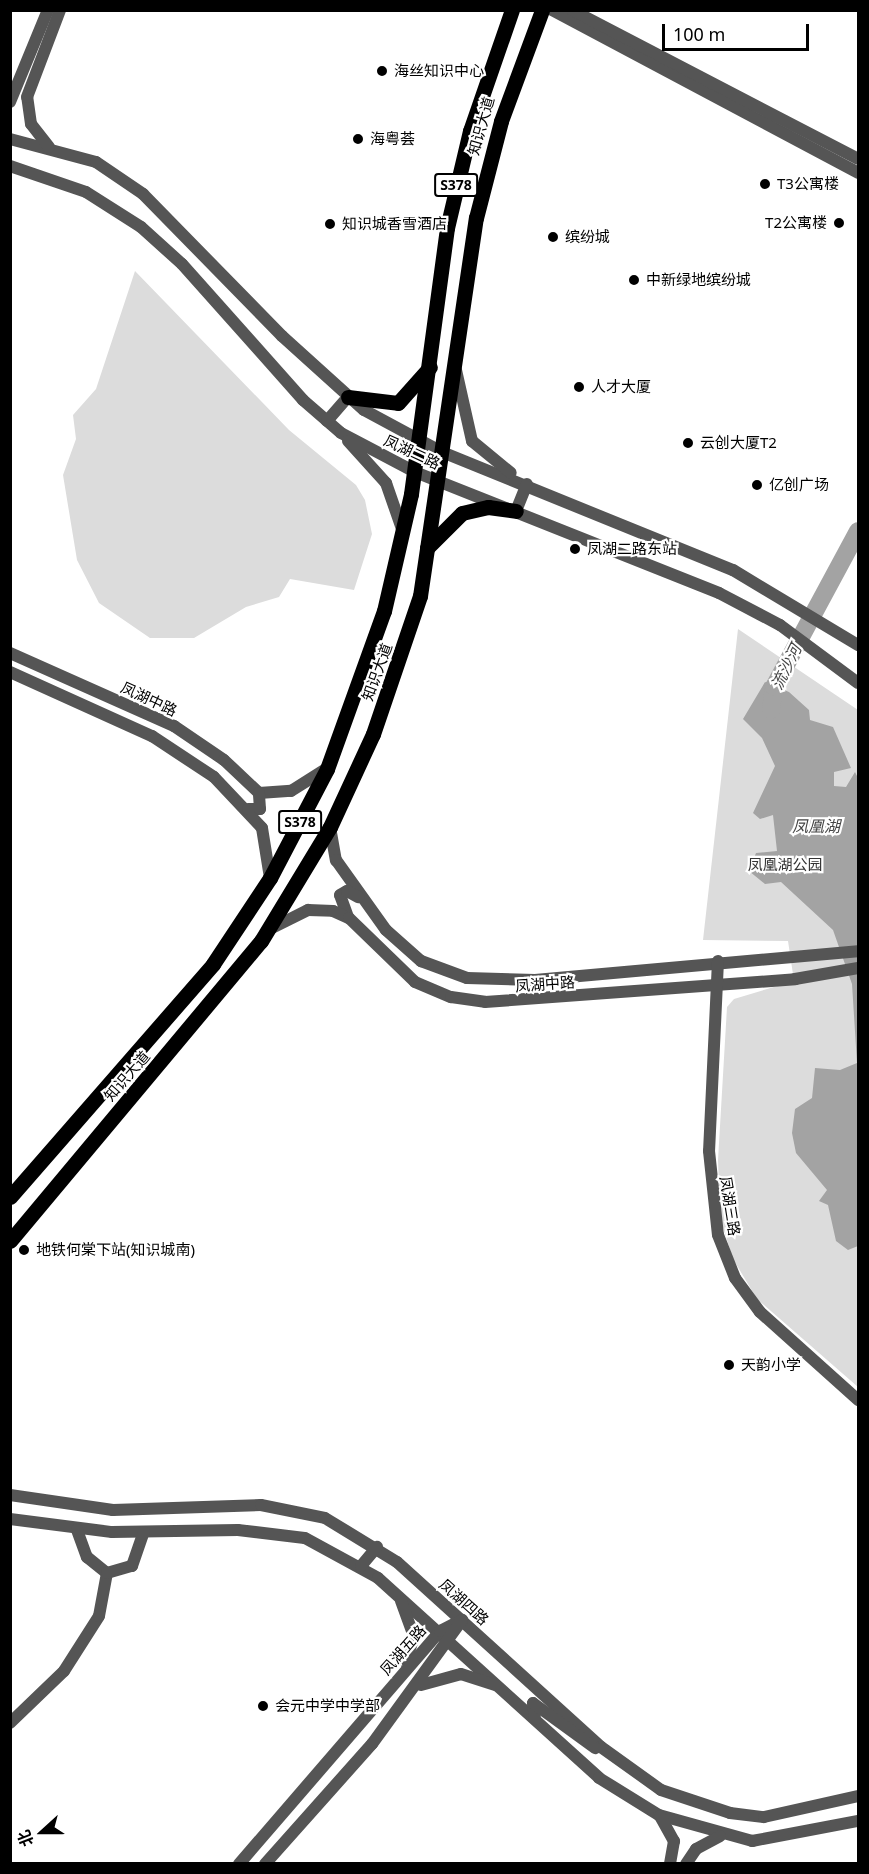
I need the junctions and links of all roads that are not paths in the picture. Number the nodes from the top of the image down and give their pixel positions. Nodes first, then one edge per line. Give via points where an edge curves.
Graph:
1 (48, 10) edge
2 (60, 10) edge
3 (505, 10) edge
4 (512, 10) edge
5 (542, 10) edge
6 (552, 10) edge
7 (572, 10) edge
8 (504, 30) junction
9 (10, 102) edge
10 (10, 139) edge
11 (49, 147) junction
12 (858, 159) edge
13 (10, 166) edge
14 (858, 172) edge
15 (454, 363) junction
16 (430, 367) junction
17 (348, 397) junction
18 (327, 421) junction
19 (341, 433) junction
20 (419, 440) junction
21 (442, 452) junction
22 (415, 472) junction
23 (437, 481) junction
24 (526, 484) junction
25 (516, 511) junction
26 (403, 530) junction
27 (427, 548) junction
28 (858, 645) edge
29 (10, 653) edge
30 (10, 672) edge
31 (858, 683) edge
32 (327, 768) junction
33 (259, 793) junction
34 (248, 809) junction
35 (330, 827) junction
36 (270, 878) junction
37 (358, 897) junction
38 (349, 918) junction
39 (268, 930) junction
40 (858, 951) edge
41 (718, 962) junction
42 (858, 968) edge
43 (718, 982) junction
44 (10, 1197) edge
45 (10, 1241) edge
46 (858, 1400) edge
47 (10, 1495) edge
48 (10, 1519) edge
49 (77, 1530) junction
50 (144, 1532) junction
51 (377, 1547) junction
52 (361, 1566) junction
53 (107, 1573) junction
54 (394, 1590) junction
55 (462, 1620) junction
56 (440, 1631) junction
57 (452, 1641) junction
58 (394, 1682) junction
59 (417, 1687) junction
60 (503, 1689) junction
61 (535, 1720) junction
62 (10, 1723) edge
63 (360, 1726) junction
64 (622, 1764) junction
65 (332, 1785) junction
66 (858, 1796) edge
67 (659, 1815) junction
68 (858, 1821) edge
69 (720, 1836) junction
70 (239, 1863) edge
71 (265, 1863) edge
72 (670, 1863) edge
73 (686, 1863) edge

1 - 9 street
2 - 11 street via 27,97 32,124
3 - 8 street
4 - 8 main road, 知识大道 / S378
5 - 15 main road, 知识大道 / S378 via 492,151 476,218
6 - 14 street
7 - 12 street
8 - 16 main road, 知识大道 / S378 via 470,131 447,228
10 - 11 street, 凤湖二路
11 - 17 street, 凤湖二路 via 96,162 164,211
13 - 18 street, 凤湖二路 via 87,192 141,227
15 - 21 main road, 知识大道 / S378
15 - 24 street via 472,441
16 - 17 main road via 398,403
16 - 20 main road, 知识大道 / S378
17 - 18 street
17 - 20 street, 凤湖二路
18 - 19 street, 凤湖二路
19 - 22 street, 凤湖二路
19 - 26 street via 386,483
20 - 21 street, 凤湖二路
20 - 22 main road, 知识大道 / S378
21 - 23 main road, 知识大道 / S378
21 - 24 street, 凤湖二路
22 - 23 street, 凤湖二路
22 - 26 main road, 知识大道 / S378
23 - 25 street, 凤湖二路
23 - 27 main road, 知识大道 / S378
24 - 25 street
24 - 28 street, 凤湖二路 via 673,542 793,603
25 - 27 main road via 473,508 452,519
25 - 31 street, 凤湖二路 via 663,567 780,626
26 - 32 main road, 知识大道 / S378 via 381,621
27 - 35 main road, 知识大道 / S378 via 420,596 396,674
29 - 33 street, 凤湖中路 via 174,726 224,760
30 - 34 street via 168,745
32 - 33 street via 291,791
32 - 36 main road, 知识大道 / S378
33 - 34 street via 260,809
34 - 36 street via 266,837
35 - 37 street, 凤湖中路 via 336,860
35 - 39 main road, 知识大道 / S378
36 - 44 main road, 知识大道 / S378 via 213,964
37 - 38 street via 347,891 340,895
37 - 41 street, 凤湖中路 via 421,961 467,978 535,980
38 - 39 street, 凤湖中路 via 316,909
38 - 43 street, 凤湖中路 via 415,982 467,1000 574,998
39 - 45 main road, 知识大道 / S378
40 - 41 street, 凤湖中路
41 - 43 street, 凤湖三路
42 - 43 street, 凤湖中路 via 795,979
43 - 46 street, 凤湖三路 via 709,1167 722,1245 735,1278 760,1312
47 - 51 street, 凤湖四路 via 113,1510 284,1508 325,1518
48 - 49 street
49 - 50 street
49 - 53 street via 87,1557
50 - 52 street via 282,1534 325,1546
50 - 53 street via 132,1566
51 - 52 street
51 - 55 street, 凤湖四路
52 - 54 street
53 - 62 street via 99,1616 64,1671
54 - 56 street
54 - 58 street via 414,1636
55 - 56 street, 凤湖五路
55 - 57 street, 凤湖五路
55 - 64 street, 凤湖四路
56 - 57 street
56 - 58 street, 凤湖五路
57 - 59 street, 凤湖五路
57 - 60 street
58 - 63 street, 凤湖五路
59 - 60 street via 461,1674
59 - 65 street, 凤湖五路
60 - 61 street
61 - 64 street via 533,1703 573,1736
61 - 67 street via 599,1778
63 - 65 street via 376,1715 381,1717
63 - 70 street, 凤湖五路
64 - 66 street, 凤湖四路 via 661,1790 730,1813 764,1817
65 - 71 street, 凤湖五路
67 - 69 street
67 - 72 street via 674,1841
68 - 69 street via 773,1839
69 - 73 street via 696,1849

